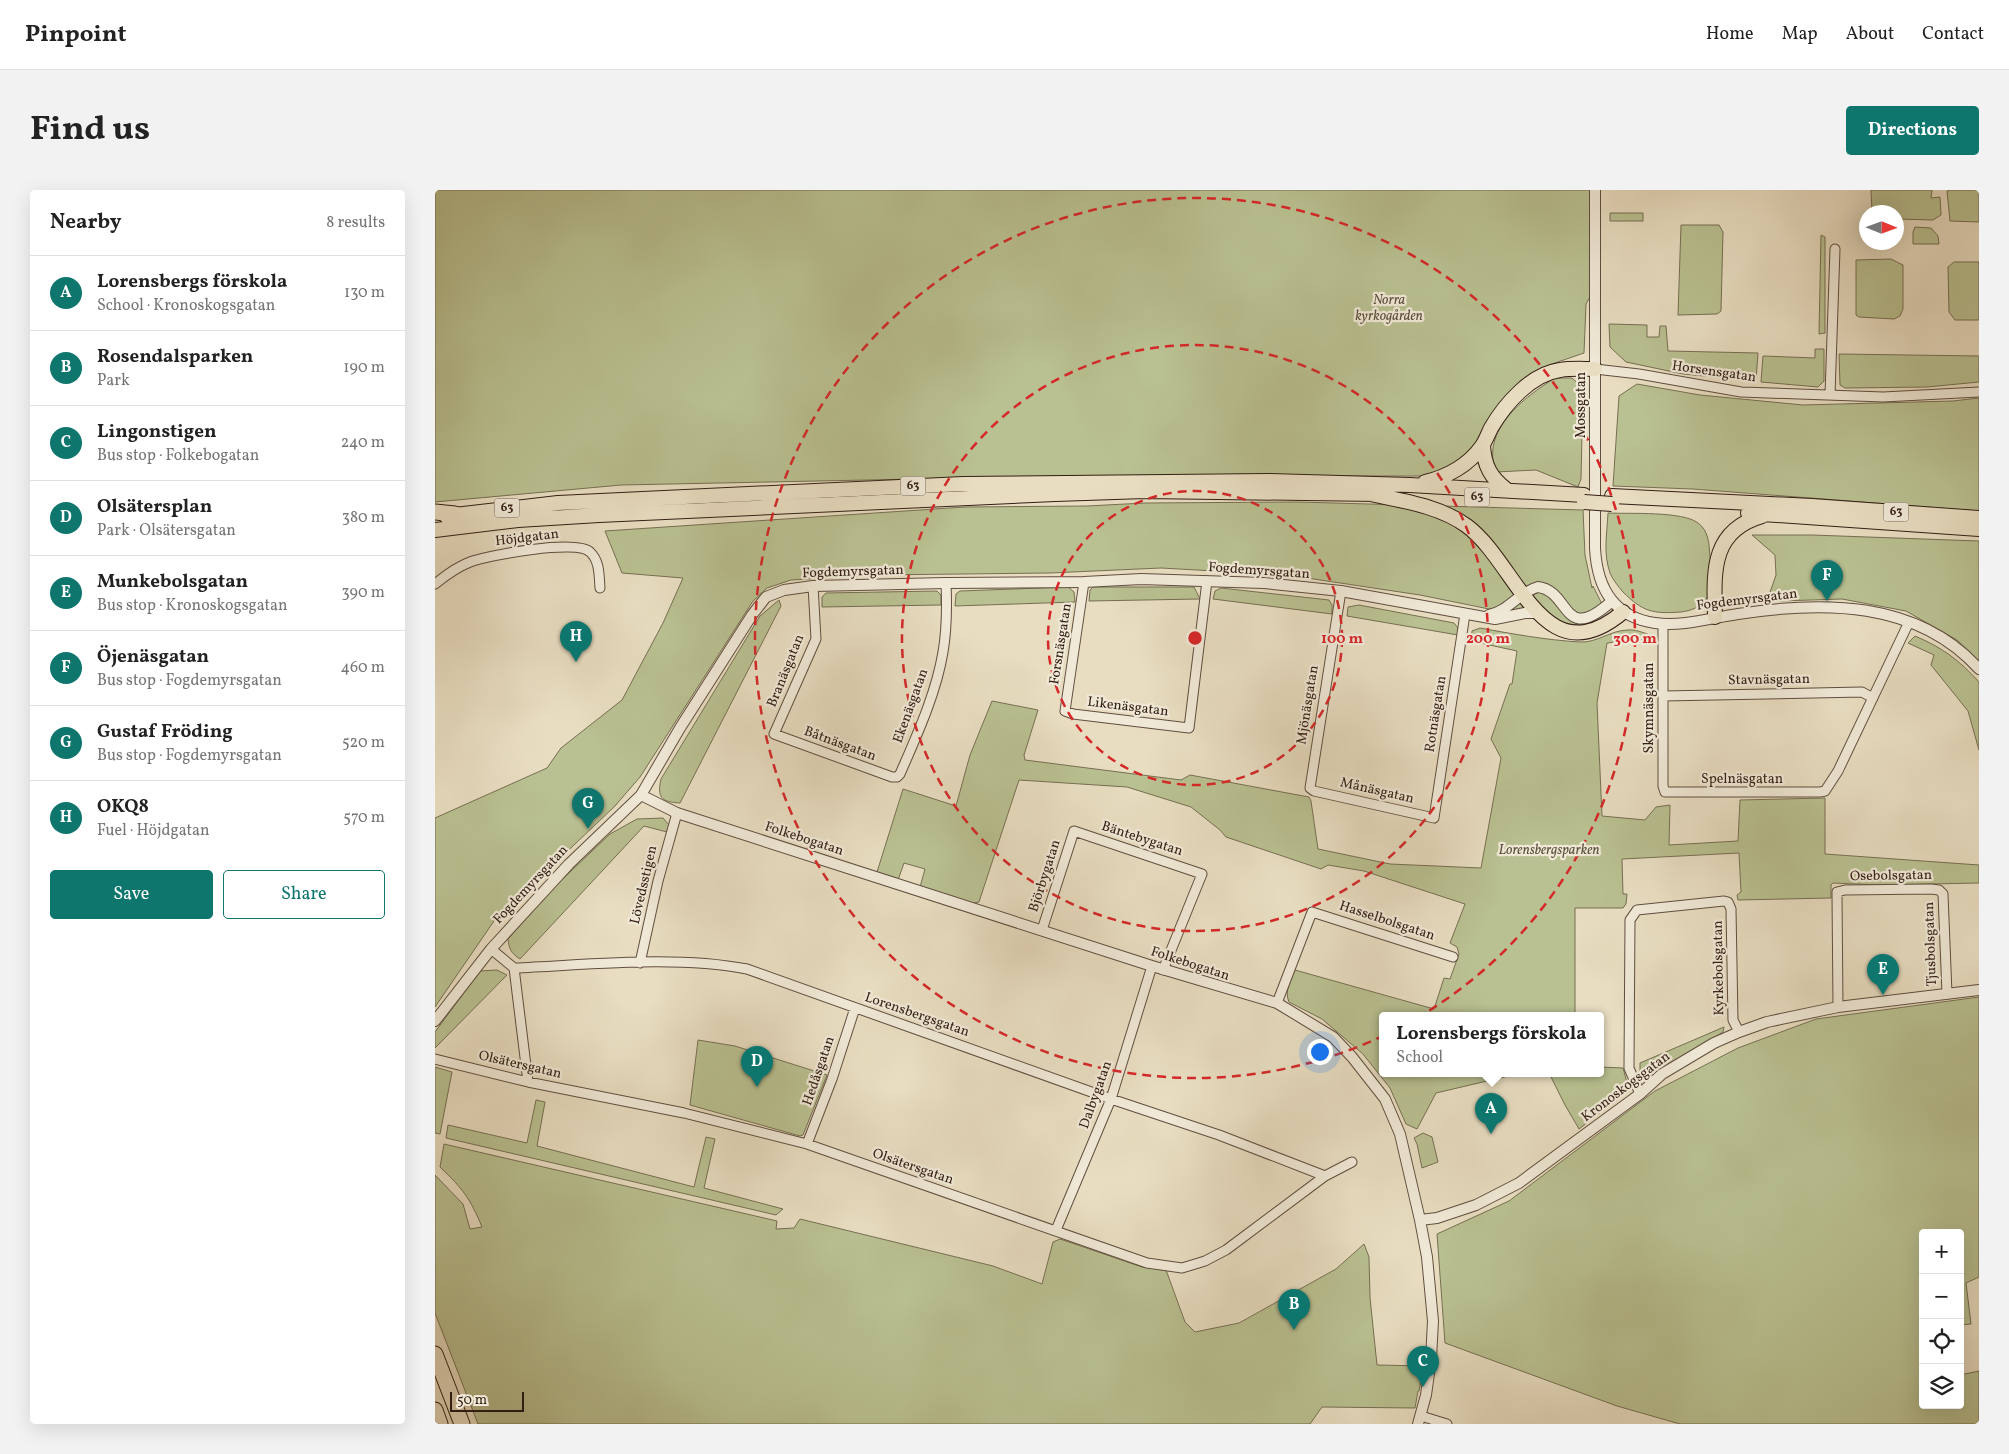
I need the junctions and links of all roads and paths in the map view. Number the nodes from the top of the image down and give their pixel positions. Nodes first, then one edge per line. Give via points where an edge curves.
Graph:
1 (1595, 190) edge
2 (1835, 249) dead end
3 (1595, 369) junction
4 (1979, 392) edge
5 (1830, 395) junction
6 (1483, 445) junction
7 (1409, 486) junction
8 (1507, 490) junction
9 (1370, 494) junction
10 (1584, 499) junction
11 (1612, 500) junction
12 (435, 512) edge
13 (455, 514) junction
14 (1768, 514) junction
15 (435, 518) edge
16 (1979, 518) edge
17 (1979, 529) edge
18 (435, 530) edge
19 (1207, 581) junction
20 (1084, 582) junction
21 (946, 583) junction
22 (435, 584) edge
23 (813, 586) junction
24 (600, 588) dead end
25 (1341, 591) junction
26 (1523, 595) junction
27 (1612, 601) junction
28 (1623, 612) junction
29 (1537, 613) junction
30 (1465, 614) junction
31 (1481, 617) junction
32 (1715, 617) junction
33 (1909, 622) junction
34 (1663, 624) junction
35 (1979, 669) edge
36 (1663, 696) junction
37 (1873, 698) junction
38 (1065, 710) joint
39 (774, 734) joint
40 (897, 777) joint
41 (1314, 791) joint
42 (1665, 792) joint
43 (641, 795) junction
44 (677, 813) junction
45 (1434, 818) joint
46 (1074, 831) joint
47 (1943, 894) joint
48 (1042, 930) junction
49 (491, 949) junction
50 (1453, 957) dead end
51 (640, 963) junction
52 (1152, 966) junction
53 (514, 968) junction
54 (1163, 970) junction
55 (1979, 990) edge
56 (1947, 994) junction
57 (1277, 1004) junction
58 (1839, 1007) junction
59 (855, 1008) junction
60 (435, 1021) edge
61 (1739, 1032) junction
62 (435, 1059) edge
63 (527, 1082) junction
64 (1640, 1094) junction
65 (1111, 1099) junction
66 (807, 1144) junction
67 (1352, 1162) dead end
68 (1325, 1176) junction
69 (1420, 1220) junction
70 (1056, 1230) junction
71 (435, 1354) edge
72 (435, 1410) edge
73 (1419, 1420) edge
74 (440, 1424) edge
75 (462, 1424) edge
76 (1447, 1424) edge

1 - 3 street, Mossgatan
2 - 5 street
3 - 5 street, Horsensgatan via 1741,392
3 - 6 main road via 1559,370 1527,386 1501,414
3 - 27 street, Mossgatan via 1596,564
4 - 5 street, Horsensgatan via 1918,396
6 - 7 main road via 1459,468 1443,477
6 - 8 main road via 1487,470
7 - 8 main road, 63
7 - 13 main road, 63 via 1268,481 963,484 558,503
8 - 10 main road, 63
9 - 10 main road, 63
9 - 18 main road, 63 via 1145,491 1055,494 510,520
9 - 26 main road via 1431,508 1467,526 1493,554
10 - 11 main road, 63
11 - 14 main road, 63
11 - 16 main road, 63 via 1812,506
12 - 13 highway
13 - 15 main road, 63
14 - 17 main road, 63
14 - 32 main road via 1739,526 1718,553
19 - 20 street, Fogdemyrsgatan via 1141,579
19 - 25 street, Fogdemyrsgatan
19 - 38 street, Likenäsgatan via 1189,728 1073,714
20 - 21 street, Fogdemyrsgatan
20 - 38 street, Forsnäsgatan
21 - 23 street, Fogdemyrsgatan
21 - 40 street, Ekenäsgatan via 947,617 936,683
22 - 24 street, Höjdgatan via 454,570 483,558 575,547 590,551 595,559
23 - 39 street, Branäsgatan via 816,639
23 - 43 street, Fogdemyrsgatan via 784,590 766,597 751,615
25 - 30 street, Fogdemyrsgatan
25 - 41 street, Mjönäsgatan via 1310,780 1310,788
26 - 27 street, Fogdemyrsgatan via 1534,588 1543,588 1553,594 1567,612 1579,618 1593,617
26 - 29 main road
26 - 31 street, Fogdemyrsgatan via 1496,614
27 - 28 street, Mossgatan
28 - 29 main road via 1601,627 1579,632 1552,626
28 - 34 street, Fogdemyrsgatan
29 - 31 street, Fogdemyrsgatan via 1504,618
30 - 31 street, Fogdemyrsgatan
30 - 45 street, Rotnäsgatan
32 - 33 street, Fogdemyrsgatan via 1813,606 1877,611
32 - 34 street, Fogdemyrsgatan
33 - 35 street, Fogdemyrsgatan via 1945,640
33 - 37 street
34 - 36 street, Skymnäsgatan
36 - 37 street, Stavnäsgatan via 1862,692
36 - 42 street, Skymnäsgatan
37 - 42 street, Spelnäsgatan via 1825,791
39 - 40 street, Båtnäsgatan
41 - 45 street, Månäsgatan
43 - 44 street, Folkebogatan
43 - 49 street, Fogdemyrsgatan via 569,864
44 - 48 street, Folkebogatan
44 - 51 street, Lövedsstigen
46 - 48 street, Björbygatan
46 - 54 street, Bäntebygatan via 1202,874
47 - 56 street, Tjusbolsgatan
47 - 58 street, Osebolsgatan via 1939,890 1922,889 1837,892
48 - 52 street, Folkebogatan
49 - 53 street
49 - 60 street, Fogdemyrsgatan
50 - 57 street, Hasselbolsgatan via 1312,912
51 - 53 street, Lorensbergsgatan
51 - 59 street, Lorensbergsgatan via 690,963 747,969
52 - 54 street, Folkebogatan
52 - 65 street, Dalbygatan
53 - 63 street
54 - 57 street, Folkebogatan
55 - 56 street, Kronoskogsgatan
56 - 58 street, Kronoskogsgatan
57 - 69 street, Folkebogatan via 1333,1037 1385,1099 1400,1134
58 - 61 street, Kronoskogsgatan via 1767,1022
59 - 65 street, Lorensbergsgatan
59 - 66 street, Hedåsgatan
61 - 64 street, Kronoskogsgatan via 1662,1074
61 - 64 street, Kyrkebolsgatan via 1733,1020 1731,910 1728,902 1637,910 1630,920 1629,1068
62 - 63 street, Olsätersgatan
63 - 66 street, Olsätersgatan via 684,1113
64 - 69 street, Kronoskogsgatan via 1519,1183 1455,1213
65 - 68 street, Lorensbergsgatan via 1219,1135
65 - 70 street, Dalbygatan
66 - 70 street, Olsätersgatan
67 - 68 street, Olsätersgatan
68 - 70 street, Olsätersgatan via 1226,1250 1182,1268 1147,1263
69 - 73 street, Folkebogatan via 1433,1321 1431,1359
71 - 75 highway
72 - 74 highway
73 - 76 street

